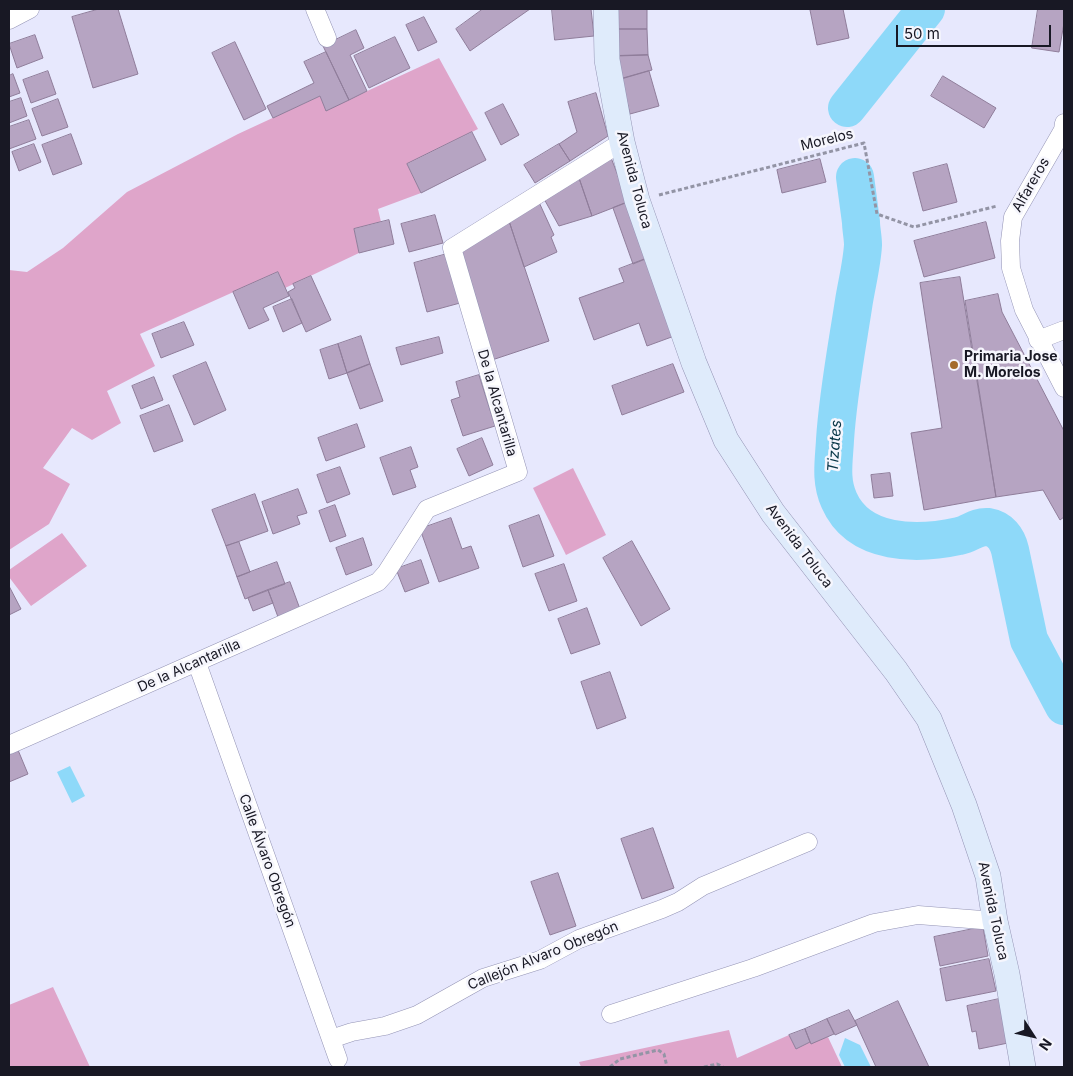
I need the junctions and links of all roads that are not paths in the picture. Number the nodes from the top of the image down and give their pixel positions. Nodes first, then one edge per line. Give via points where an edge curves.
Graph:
1 (30, 9) edge
2 (315, 9) edge
3 (606, 9) edge
4 (9, 20) edge
5 (327, 38) dead end
6 (1064, 123) edge
7 (622, 142) junction
8 (1064, 330) edge
9 (1038, 340) junction
10 (1064, 388) edge
11 (197, 663) junction
12 (9, 745) edge
13 (808, 842) dead end
14 (995, 921) junction
15 (611, 1014) dead end
16 (331, 1039) junction
17 (338, 1059) dead end
18 (1023, 1067) edge

1 - 4 street
2 - 5 street
3 - 7 street, Avenida Toluca via 607,60
6 - 9 street, Alfareros via 1013,216 1010,229 1011,268 1024,310
7 - 11 street, De la Alcantarilla via 452,248 518,472 427,509 378,582
7 - 14 street, Avenida Toluca via 637,200 694,363 726,440 773,513 896,671 929,719 985,867
8 - 9 street
9 - 10 street, Alfareros
11 - 12 street, De la Alcantarilla
11 - 16 street, Calle Álvaro Obregón
13 - 16 street, Callejón Alvaro Obregón via 703,886 662,909 579,939 540,960 483,978 418,1015
14 - 15 street via 918,916 874,923 753,968
14 - 18 street, Avenida Toluca
16 - 17 street, Calle Álvaro Obregón

